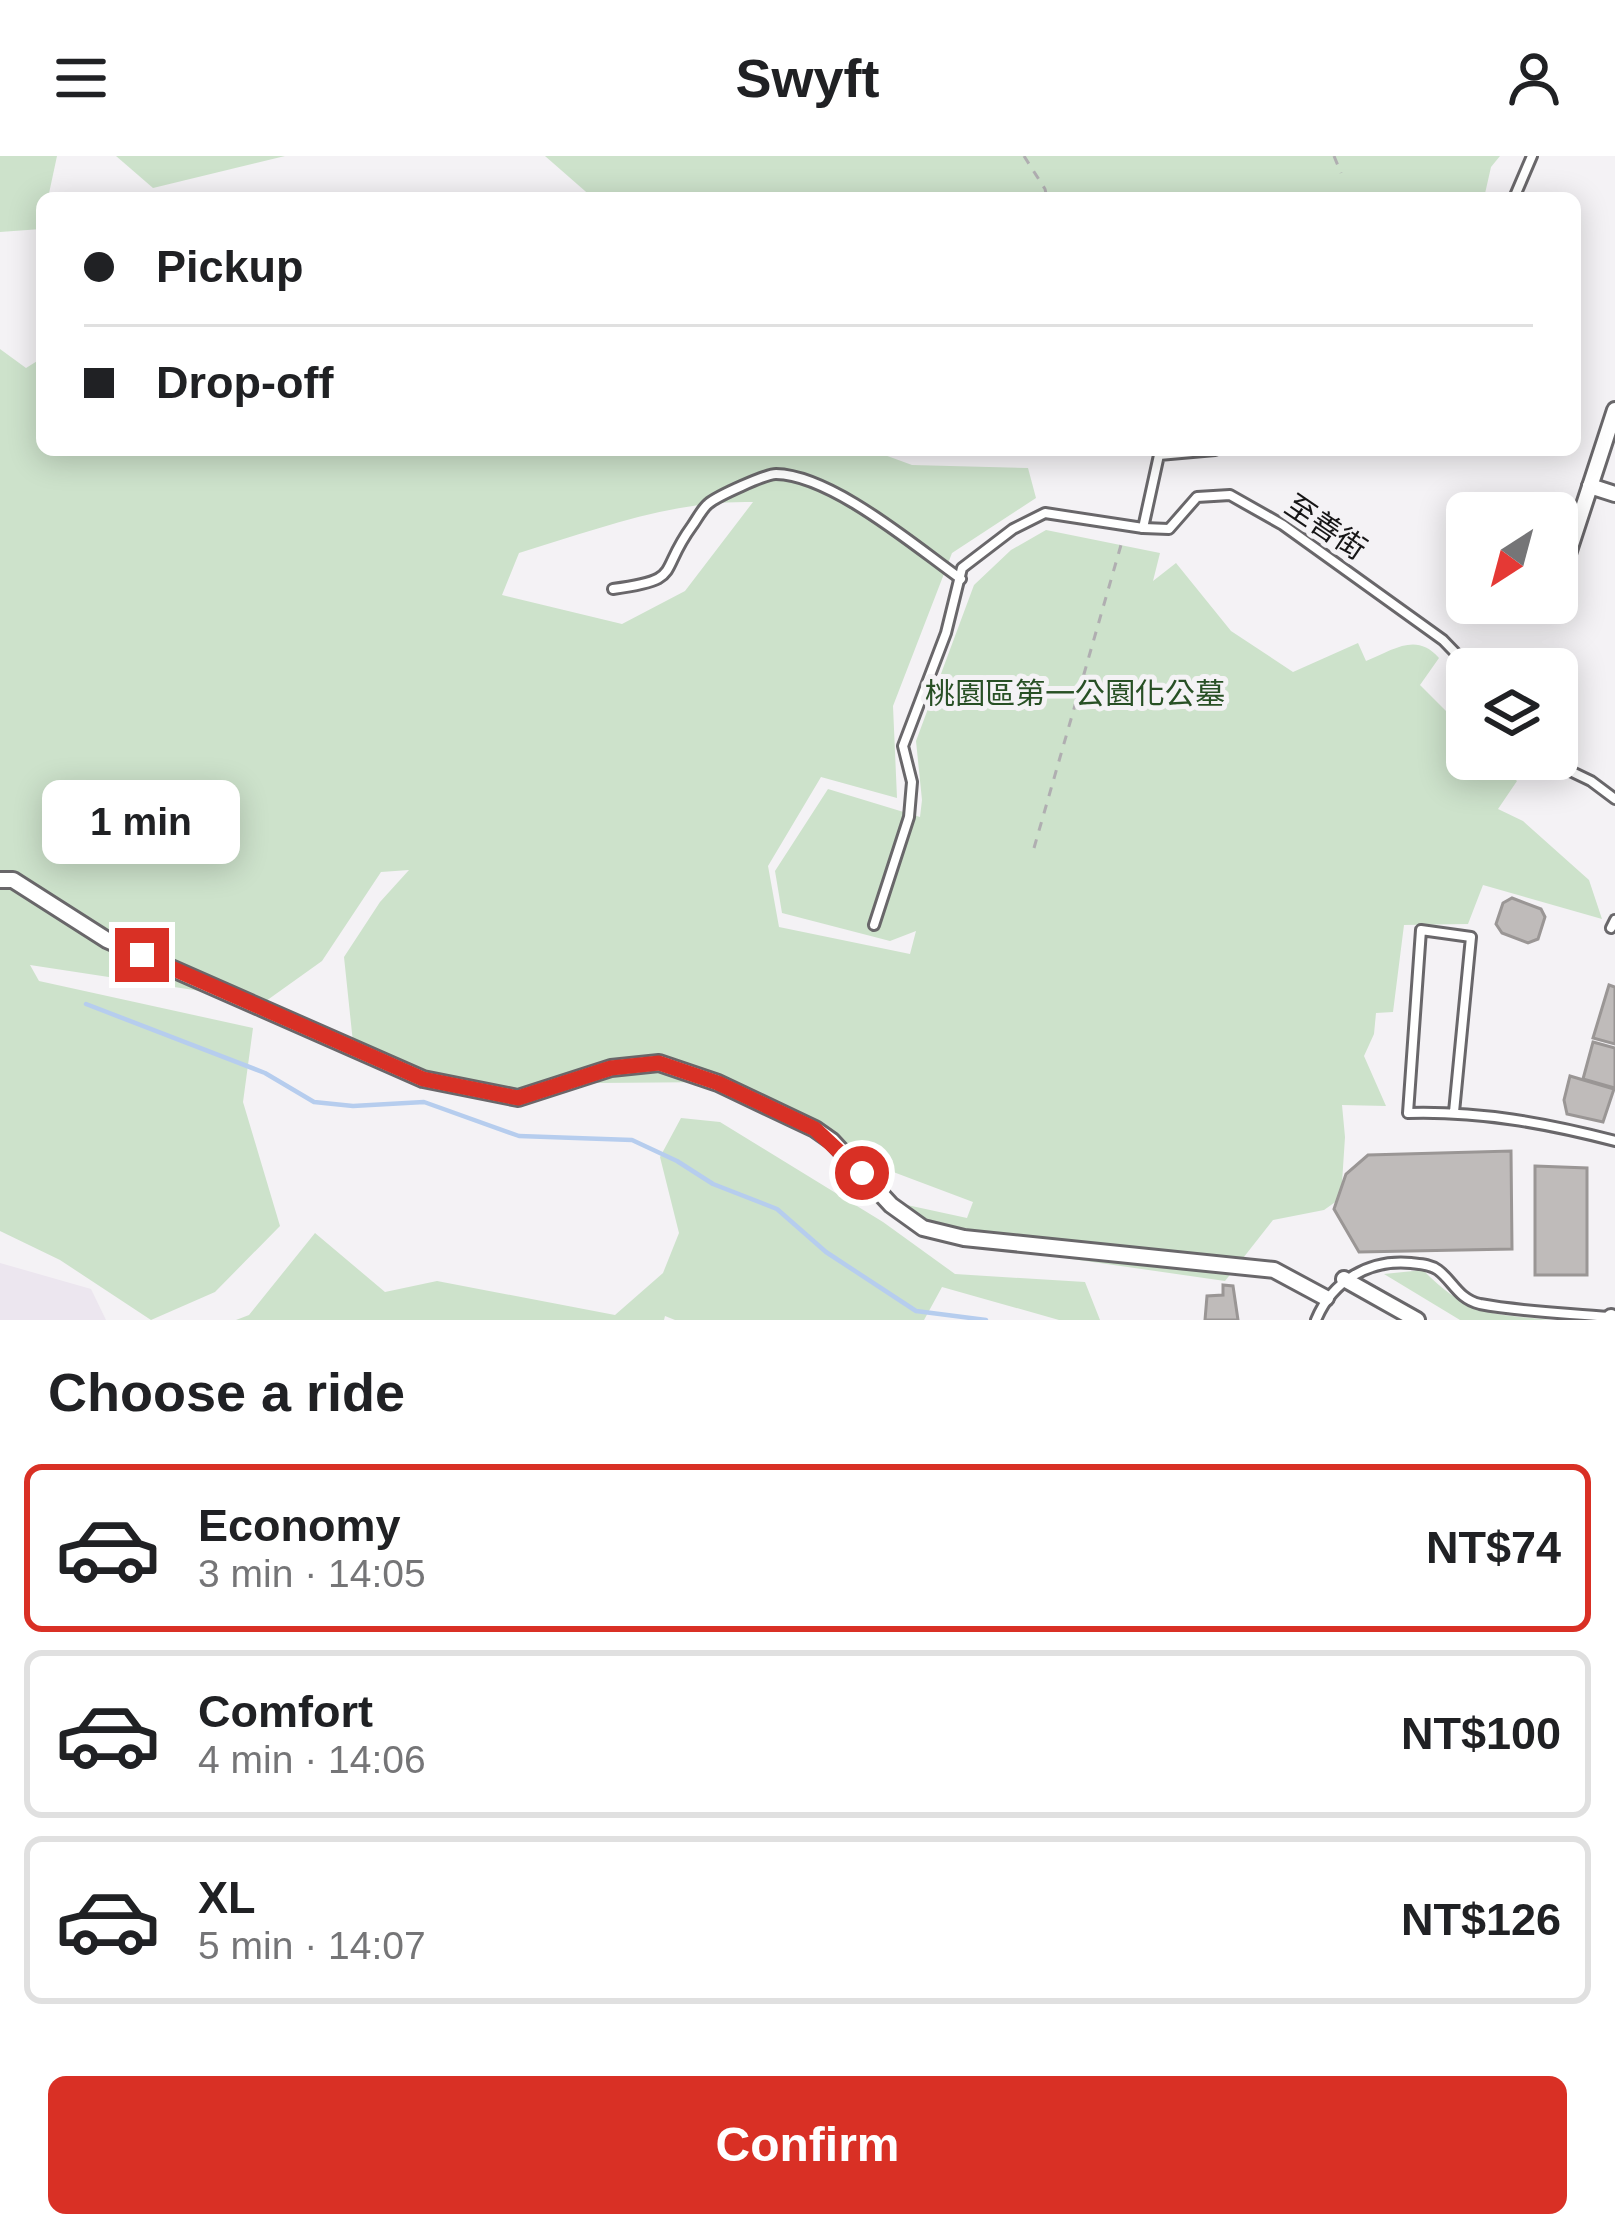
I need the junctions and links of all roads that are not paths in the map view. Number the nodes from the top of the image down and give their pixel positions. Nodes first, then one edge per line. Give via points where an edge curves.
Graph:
1 (1532, 156) edge
2 (1517, 192) edge
3 (1615, 410) edge
4 (1159, 456) edge
5 (1590, 486) junction
6 (1615, 494) edge
7 (1578, 523) edge
8 (1143, 528) junction
9 (961, 579) junction
10 (613, 589) dead end
11 (1451, 648) edge
12 (1578, 775) edge
13 (1615, 799) edge
14 (0, 880) edge
15 (874, 925) dead end
16 (1454, 1112) junction
17 (1615, 1141) edge
18 (1345, 1279) junction
19 (1326, 1298) junction
20 (1612, 1318) edge
21 (1316, 1320) edge
22 (1417, 1320) edge

1 - 2 lane
3 - 5 street
4 - 8 lane
5 - 6 street
5 - 7 street
8 - 9 lane via 1045,513 977,554
8 - 11 lane, 至善街 via 1169,530 1197,497 1230,495
9 - 10 lane via 854,502 773,474 708,504 670,571 650,584
9 - 15 lane via 903,746 909,817
12 - 13 lane
14 - 19 street via 13,880 106,940 423,1079 518,1098 611,1068 659,1063 815,1129 923,1228 1274,1270
16 - 16 lane via 1408,1112 1420,930 1471,937
16 - 17 lane
18 - 19 lane
18 - 20 lane via 1394,1262 1426,1264 1474,1303
18 - 22 street
19 - 21 lane

